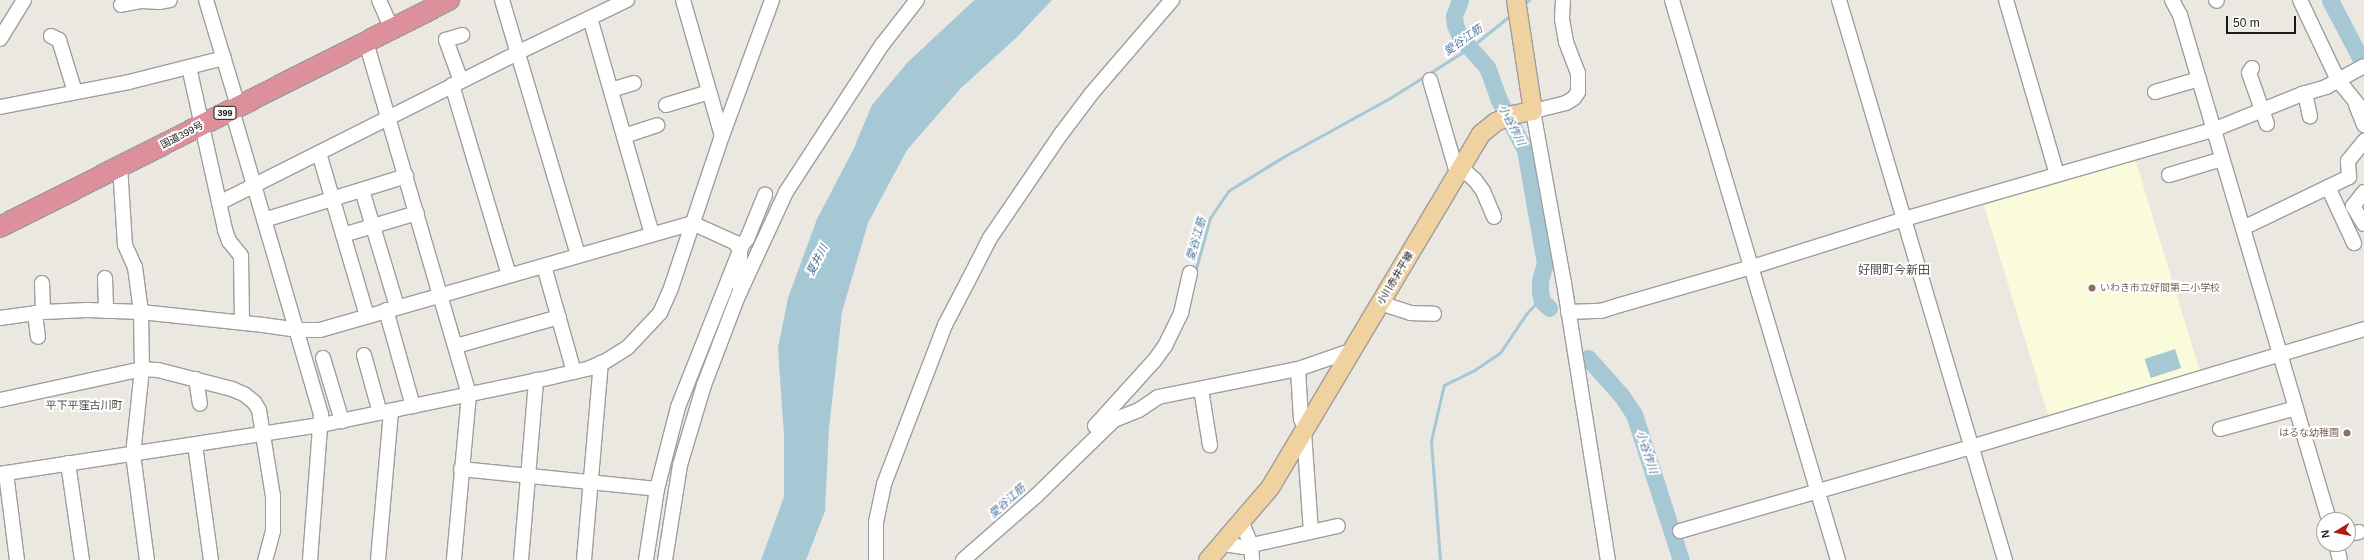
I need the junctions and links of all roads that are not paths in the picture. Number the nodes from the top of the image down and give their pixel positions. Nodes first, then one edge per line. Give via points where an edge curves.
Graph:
1 (24, 0) edge
2 (170, 0) edge
3 (206, 0) edge
4 (379, 0) edge
5 (502, 0) edge
6 (627, 0) edge
7 (683, 0) edge
8 (772, 0) edge
9 (917, 0) edge
10 (1172, 0) edge
11 (1516, 0) edge
12 (1564, 0) edge
13 (1672, 0) edge
14 (1839, 0) edge
15 (2006, 0) edge
16 (2172, 0) edge
17 (2300, 0) edge
18 (444, 1) edge
19 (121, 4) dead end
20 (590, 18) junction
21 (392, 29) junction
22 (462, 35) dead end
23 (51, 36) dead end
24 (0, 39) edge
25 (366, 42) junction
26 (517, 53) junction
27 (224, 58) junction
28 (2364, 66) edge
29 (189, 67) junction
30 (2252, 68) dead end
31 (2199, 79) junction
32 (1430, 80) dead end
33 (2338, 80) junction
34 (457, 83) junction
35 (634, 83) dead end
36 (611, 90) junction
37 (75, 92) junction
38 (709, 92) junction
39 (2155, 92) dead end
40 (2305, 93) junction
41 (2356, 101) junction
42 (666, 105) dead end
43 (0, 107) edge
44 (235, 108) junction
45 (2263, 109) junction
46 (1533, 111) junction
47 (2364, 112) edge
48 (2310, 116) dead end
49 (389, 117) junction
50 (202, 124) junction
51 (2267, 124) dead end
52 (657, 125) dead end
53 (2364, 125) edge
54 (2213, 130) junction
55 (624, 136) junction
56 (722, 136) junction
57 (2364, 141) edge
58 (319, 153) junction
59 (2222, 159) junction
60 (120, 166) junction
61 (1458, 170) junction
62 (2348, 172) junction
63 (2057, 174) junction
64 (2169, 175) dead end
65 (406, 176) junction
66 (254, 185) junction
67 (2328, 187) junction
68 (362, 190) junction
69 (2364, 191) edge
70 (765, 195) dead end
71 (333, 200) junction
72 (219, 203) junction
73 (417, 213) junction
74 (1494, 217) dead end
75 (1904, 219) junction
76 (264, 220) junction
77 (692, 223) junction
78 (2364, 224) edge
79 (373, 226) junction
80 (0, 227) edge
81 (2243, 228) junction
82 (652, 234) junction
83 (343, 235) junction
84 (2354, 243) dead end
85 (740, 251) junction
86 (578, 255) junction
87 (544, 266) junction
88 (1752, 267) junction
89 (1190, 273) dead end
90 (509, 275) junction
91 (105, 278) dead end
92 (42, 283) dead end
93 (740, 292) junction
94 (441, 294) junction
95 (1380, 304) junction
96 (391, 309) junction
97 (106, 311) junction
98 (39, 312) junction
99 (141, 312) junction
100 (1568, 312) junction
101 (1434, 314) dead end
102 (367, 316) junction
103 (559, 317) junction
104 (0, 318) edge
105 (242, 322) junction
106 (2364, 329) edge
107 (297, 330) junction
108 (38, 337) dead end
109 (456, 346) junction
110 (1352, 350) junction
111 (2280, 354) junction
112 (364, 356) dead end
113 (323, 358) dead end
114 (601, 364) junction
115 (142, 369) junction
116 (1298, 370) junction
117 (574, 372) junction
118 (196, 379) junction
119 (536, 380) junction
120 (1201, 389) junction
121 (469, 394) junction
122 (0, 400) edge
123 (200, 404) dead end
124 (413, 406) junction
125 (2296, 408) junction
126 (386, 412) junction
127 (342, 421) junction
128 (322, 425) junction
129 (2220, 429) dead end
130 (1305, 431) junction
131 (264, 435) junction
132 (195, 445) junction
133 (1210, 446) dead end
134 (1971, 447) junction
135 (133, 454) junction
136 (68, 463) junction
137 (461, 469) junction
138 (3, 474) edge
139 (528, 476) junction
140 (590, 482) junction
141 (657, 489) junction
142 (1817, 491) junction
143 (2327, 512) edge
144 (1241, 521) junction
145 (1338, 526) dead end
146 (1680, 531) dead end
147 (1311, 532) junction
148 (1222, 544) junction
149 (1251, 544) junction
150 (17, 560) edge
151 (82, 560) edge
152 (147, 560) edge
153 (211, 560) edge
154 (265, 560) edge
155 (310, 560) edge
156 (378, 560) edge
157 (454, 560) edge
158 (520, 560) edge
159 (584, 560) edge
160 (646, 560) edge
161 (665, 560) edge
162 (876, 560) edge
163 (951, 560) edge
164 (963, 560) edge
165 (1208, 560) edge
166 (1252, 560) edge
167 (1608, 560) edge
168 (1838, 560) edge
169 (2005, 560) edge

1 - 24 street
2 - 19 street
3 - 27 street
4 - 21 street
5 - 26 street
6 - 20 street
7 - 38 street
8 - 56 street
9 - 93 street via 882,44 786,192
10 - 162 street via 1092,93 990,238 945,325 884,484 876,527
11 - 46 main road
12 - 46 street via 1562,19 1566,42 1578,74 1578,92 1566,103
13 - 88 street
14 - 75 street
15 - 63 street
16 - 31 street via 2180,15
17 - 33 street
18 - 21 highway, 国道399号 / 399
20 - 26 street
20 - 36 street
21 - 25 highway, 国道399号 / 399
22 - 34 street via 446,40
23 - 37 street via 59,40
25 - 44 highway, 国道399号 / 399
25 - 49 street
26 - 34 street
26 - 86 street
27 - 29 street
27 - 44 street
28 - 33 street
29 - 37 street
29 - 50 street
30 - 45 street via 2249,73
31 - 39 street
31 - 54 street
32 - 61 street
33 - 40 street via 2326,87
33 - 41 street
34 - 49 street
34 - 90 street
35 - 36 street
36 - 55 street
37 - 43 street
38 - 42 street
38 - 56 street
40 - 45 street
40 - 48 street
41 - 47 street
41 - 53 street
44 - 50 highway, 国道399号 / 399
44 - 66 street
45 - 51 street
45 - 54 street
46 - 61 main road, 小川赤井平線 via 1496,122 1481,134
46 - 100 street
49 - 58 street
49 - 65 street
50 - 60 highway, 国道399号 / 399
50 - 72 street
52 - 55 street
54 - 59 street
54 - 63 street
55 - 82 street
56 - 77 street
57 - 62 street via 2348,161
58 - 66 street
58 - 71 street
59 - 64 street
59 - 81 street
60 - 80 highway, 国道399号 / 399
60 - 99 street via 125,245 135,267
61 - 74 street via 1475,180 1483,191
61 - 95 main road, 小川赤井平線
62 - 67 street via 2349,177
62 - 69 street
63 - 75 street
65 - 68 street
65 - 73 street
66 - 72 street
66 - 76 street
67 - 81 street
67 - 84 street
68 - 71 street
68 - 79 street
69 - 78 street via 2352,206
70 - 85 street
71 - 76 street
71 - 83 street
72 - 105 street via 229,241 241,256
73 - 79 street
73 - 94 street
75 - 88 street
75 - 134 street
76 - 107 street
77 - 82 street
77 - 85 street via 732,240
77 - 114 street via 660,313 628,347
79 - 83 street
79 - 96 street
81 - 111 street
82 - 86 street
83 - 102 street
85 - 93 street
85 - 141 street via 678,407
86 - 87 street
87 - 90 street
87 - 103 street
88 - 100 street via 1601,311
88 - 142 street
89 - 163 street via 1178,322 1154,361 1076,445
90 - 94 street
91 - 97 street
92 - 98 street
93 - 161 street via 704,385 680,465
94 - 96 street
94 - 109 street
95 - 101 street via 1410,314
95 - 110 main road, 小川赤井平線
96 - 102 street
96 - 124 street
97 - 98 street
97 - 99 street
98 - 104 street
98 - 108 street
99 - 105 street
99 - 115 street
100 - 167 street
102 - 107 street via 320,330
103 - 109 street
103 - 117 street
105 - 107 street
106 - 111 street
107 - 128 street
109 - 121 street
110 - 116 street
110 - 130 main road, 小川赤井平線
111 - 125 street
111 - 134 street
112 - 126 street
113 - 127 street
114 - 117 street
114 - 140 street
115 - 118 street
115 - 122 street
115 - 135 street
116 - 120 street
116 - 130 street via 1301,419
117 - 119 street
118 - 123 street
118 - 131 street via 232,388 254,402 259,410
119 - 121 street
119 - 139 street
120 - 133 street
120 - 164 street via 1158,397 1139,410 1109,423 1052,481
121 - 124 street
121 - 137 street
124 - 126 street
125 - 129 street
125 - 143 street
126 - 127 street
126 - 156 street
127 - 128 street
128 - 131 street
128 - 155 street
130 - 144 main road, 小川赤井平線 via 1270,488
130 - 147 street
131 - 132 street
131 - 154 street via 273,496 274,531
132 - 135 street
132 - 153 street
134 - 142 street
134 - 169 street
135 - 136 street
135 - 152 street
136 - 138 street
136 - 151 street
137 - 139 street
137 - 157 street
138 - 150 street
139 - 140 street
139 - 158 street
140 - 141 street
140 - 159 street
141 - 160 street
142 - 146 street
142 - 168 street
144 - 148 main road, 小川赤井平線
144 - 149 street
145 - 147 street
147 - 149 street
148 - 149 street via 1243,547
148 - 165 main road, 小川赤井平線
149 - 166 street

